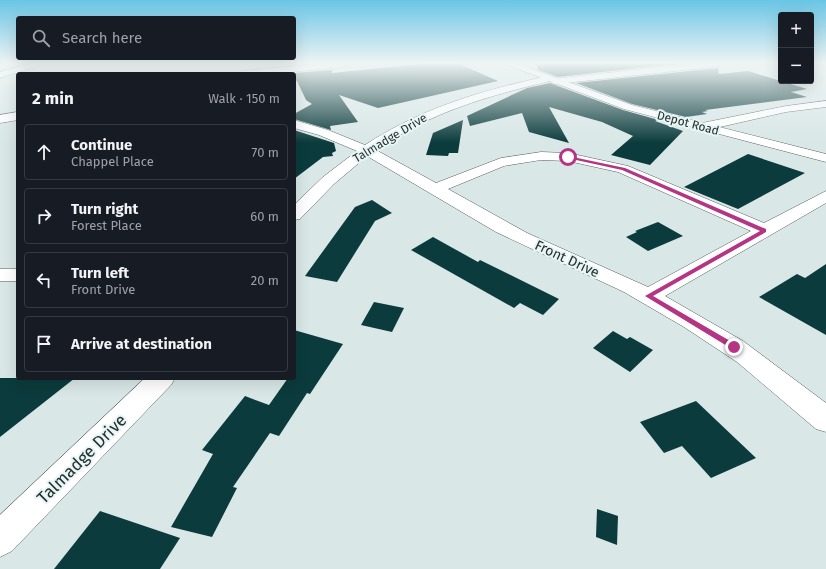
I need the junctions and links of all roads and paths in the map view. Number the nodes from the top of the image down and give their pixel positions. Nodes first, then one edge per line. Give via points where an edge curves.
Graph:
1 (502, 90) edge
2 (579, 90) edge
3 (826, 104) edge
4 (16, 116) edge
5 (0, 119) edge
6 (296, 125) edge
7 (702, 127) junction
8 (367, 149) junction
9 (826, 158) edge
10 (437, 188) junction
11 (826, 196) edge
12 (296, 213) edge
13 (764, 230) junction
14 (0, 275) edge
15 (16, 275) edge
16 (648, 296) junction
17 (160, 380) edge
18 (826, 420) edge
19 (0, 539) edge

1 - 8 street, Talmadge Drive via 452,105 405,127
2 - 7 street, Depot Road via 628,107
3 - 7 street via 786,109
4 - 5 street
6 - 8 street, Front Drive
7 - 9 street, Depot Road
8 - 10 street, Front Drive
8 - 12 street, Talmadge Drive via 332,176
10 - 13 street via 501,162 542,156 568,157 623,169
10 - 16 street, Front Drive via 484,218 522,238
11 - 13 street
13 - 16 street
14 - 15 street
16 - 18 street, Front Drive via 734,347
17 - 19 street, Talmadge Drive

